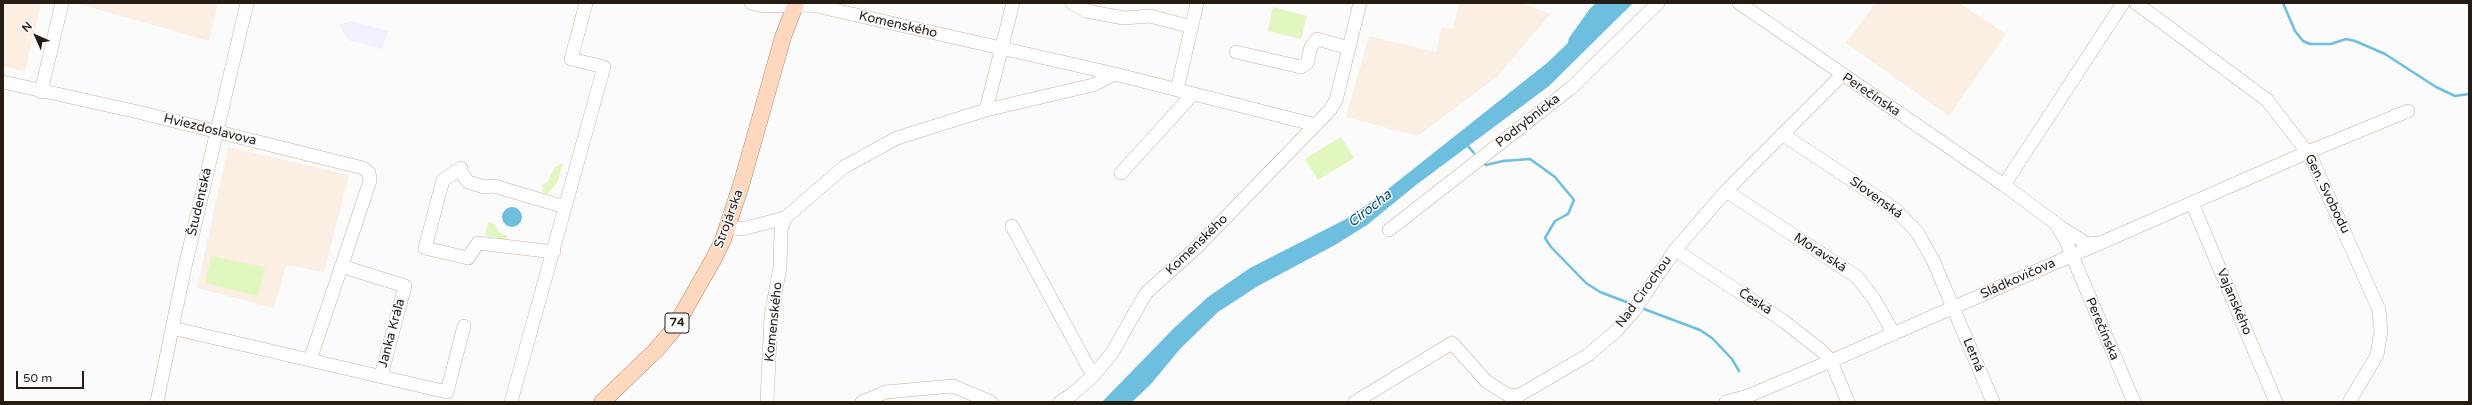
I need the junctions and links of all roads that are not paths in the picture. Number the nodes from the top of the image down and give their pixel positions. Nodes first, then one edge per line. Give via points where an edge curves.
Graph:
1 (62, 3) edge
2 (247, 3) edge
3 (586, 3) edge
4 (751, 3) edge
5 (1013, 3) edge
6 (1072, 3) edge
7 (1197, 3) edge
8 (1360, 3) edge
9 (1658, 3) edge
10 (1739, 3) edge
11 (2123, 3) edge
12 (2136, 3) edge
13 (795, 4) edge
14 (1192, 27) junction
15 (1349, 48) junction
16 (1002, 50) junction
17 (1236, 52) dead end
18 (1115, 74) junction
19 (1842, 75) junction
20 (3, 82) edge
21 (1177, 90) junction
22 (41, 92) junction
23 (1193, 94) junction
24 (986, 110) junction
25 (2408, 111) dead end
26 (1309, 127) junction
27 (222, 133) junction
28 (1782, 134) junction
29 (2308, 152) junction
30 (1121, 173) dead end
31 (2004, 185) junction
32 (1726, 191) junction
33 (2192, 203) junction
34 (565, 207) junction
35 (2049, 217) junction
36 (785, 218) junction
37 (727, 226) junction
38 (1012, 226) dead end
39 (2068, 227) junction
40 (1389, 230) dead end
41 (2076, 237) junction
42 (2099, 244) junction
43 (1675, 250) junction
44 (554, 252) junction
45 (2066, 254) junction
46 (341, 266) junction
47 (1953, 308) junction
48 (464, 326) dead end
49 (172, 328) junction
50 (1894, 334) junction
51 (310, 360) junction
52 (1831, 361) junction
53 (381, 376) junction
54 (1093, 376) junction
55 (1521, 399) edge
56 (157, 402) edge
57 (511, 402) edge
58 (602, 402) edge
59 (768, 402) edge
60 (862, 402) edge
61 (991, 402) edge
62 (1060, 402) edge
63 (1355, 402) edge
64 (1726, 402) edge
65 (1848, 402) edge
66 (1993, 402) edge
67 (2134, 402) edge
68 (2276, 402) edge
69 (2349, 402) edge

1 - 22 street
2 - 27 street, Študentská
3 - 34 street via 571,59 604,67
4 - 13 street, Komenského via 763,6
5 - 16 street
6 - 14 street via 1086,11 1124,18 1150,16
7 - 14 street
8 - 15 street, Komenského
9 - 40 street, Podrybnícka via 1571,88
10 - 19 street, Perečínska
11 - 31 street
12 - 29 street, Gen. Svobodu via 2267,100
13 - 16 street, Komenského via 812,5
13 - 37 main road, Strojárska / 74
14 - 21 street
15 - 17 street via 1317,39 1311,47 1307,63 1301,67
15 - 26 street, Komenského via 1336,100
16 - 18 street, Komenského
16 - 24 street
18 - 21 street, Komenského
18 - 24 street via 1093,85
19 - 28 street, Nad Cirochou
19 - 31 street, Perečínska
20 - 22 street, Hviezdoslavova
21 - 23 street, Komenského
22 - 27 street, Hviezdoslavova
23 - 26 street, Komenského
23 - 30 street
24 - 36 street via 897,138 844,167
25 - 29 street, Sládkovičova
26 - 54 street, Komenského via 1195,249 1146,293 1112,353
27 - 46 street, Hviezdoslavova via 363,168 369,173 370,181
27 - 49 street, Študentská
28 - 32 street, Nad Cirochou
28 - 47 street, Slovenská via 1894,209 1917,232 1933,260
29 - 33 street, Sládkovičova
29 - 69 street, Gen. Svobodu via 2339,216 2379,310 2381,331 2377,355
31 - 35 street, Perečínska
32 - 43 street, Nad Cirochou
32 - 50 street, Moravská via 1857,277 1874,299
33 - 42 street, Sládkovičova
33 - 68 street, Vajanského
34 - 44 street
34 - 44 street via 494,186 484,187 468,182 461,170 443,180 425,248 468,258 478,243
35 - 39 street, Perečínska
35 - 41 street, Perečínska
35 - 45 street, Perečínska via 2061,231
36 - 37 street via 742,229
36 - 59 street, Komenského via 781,230 780,267 772,316
37 - 58 main road, Strojárska / 74 via 706,274 673,330
38 - 54 street
39 - 41 street, Perečínska
39 - 42 street, Perečínska via 2083,238
41 - 42 street, Perečínska via 2087,244
41 - 45 street via 2077,250
42 - 45 street, Sládkovičova
43 - 52 street, Česká via 1782,320
43 - 55 street, Nad Cirochou via 1633,312 1616,331 1588,355
44 - 57 street
45 - 47 street, Sládkovičova
45 - 67 street, Perečínska
46 - 51 street
46 - 53 street, Janka Kráľa via 405,286
47 - 50 street, Sládkovičova
47 - 66 street, Letná
48 - 53 street, Janka Kráľa via 447,392
49 - 51 street, Janka Kráľa
49 - 56 street, Študentská
50 - 52 street, Sládkovičova
51 - 53 street, Janka Kráľa
52 - 64 street, Sládkovičova via 1748,396
52 - 65 street
54 - 62 street, Komenského
55 - 63 street, Nad Cirochou via 1508,395 1487,382 1452,343
60 - 61 street via 886,392 953,386

